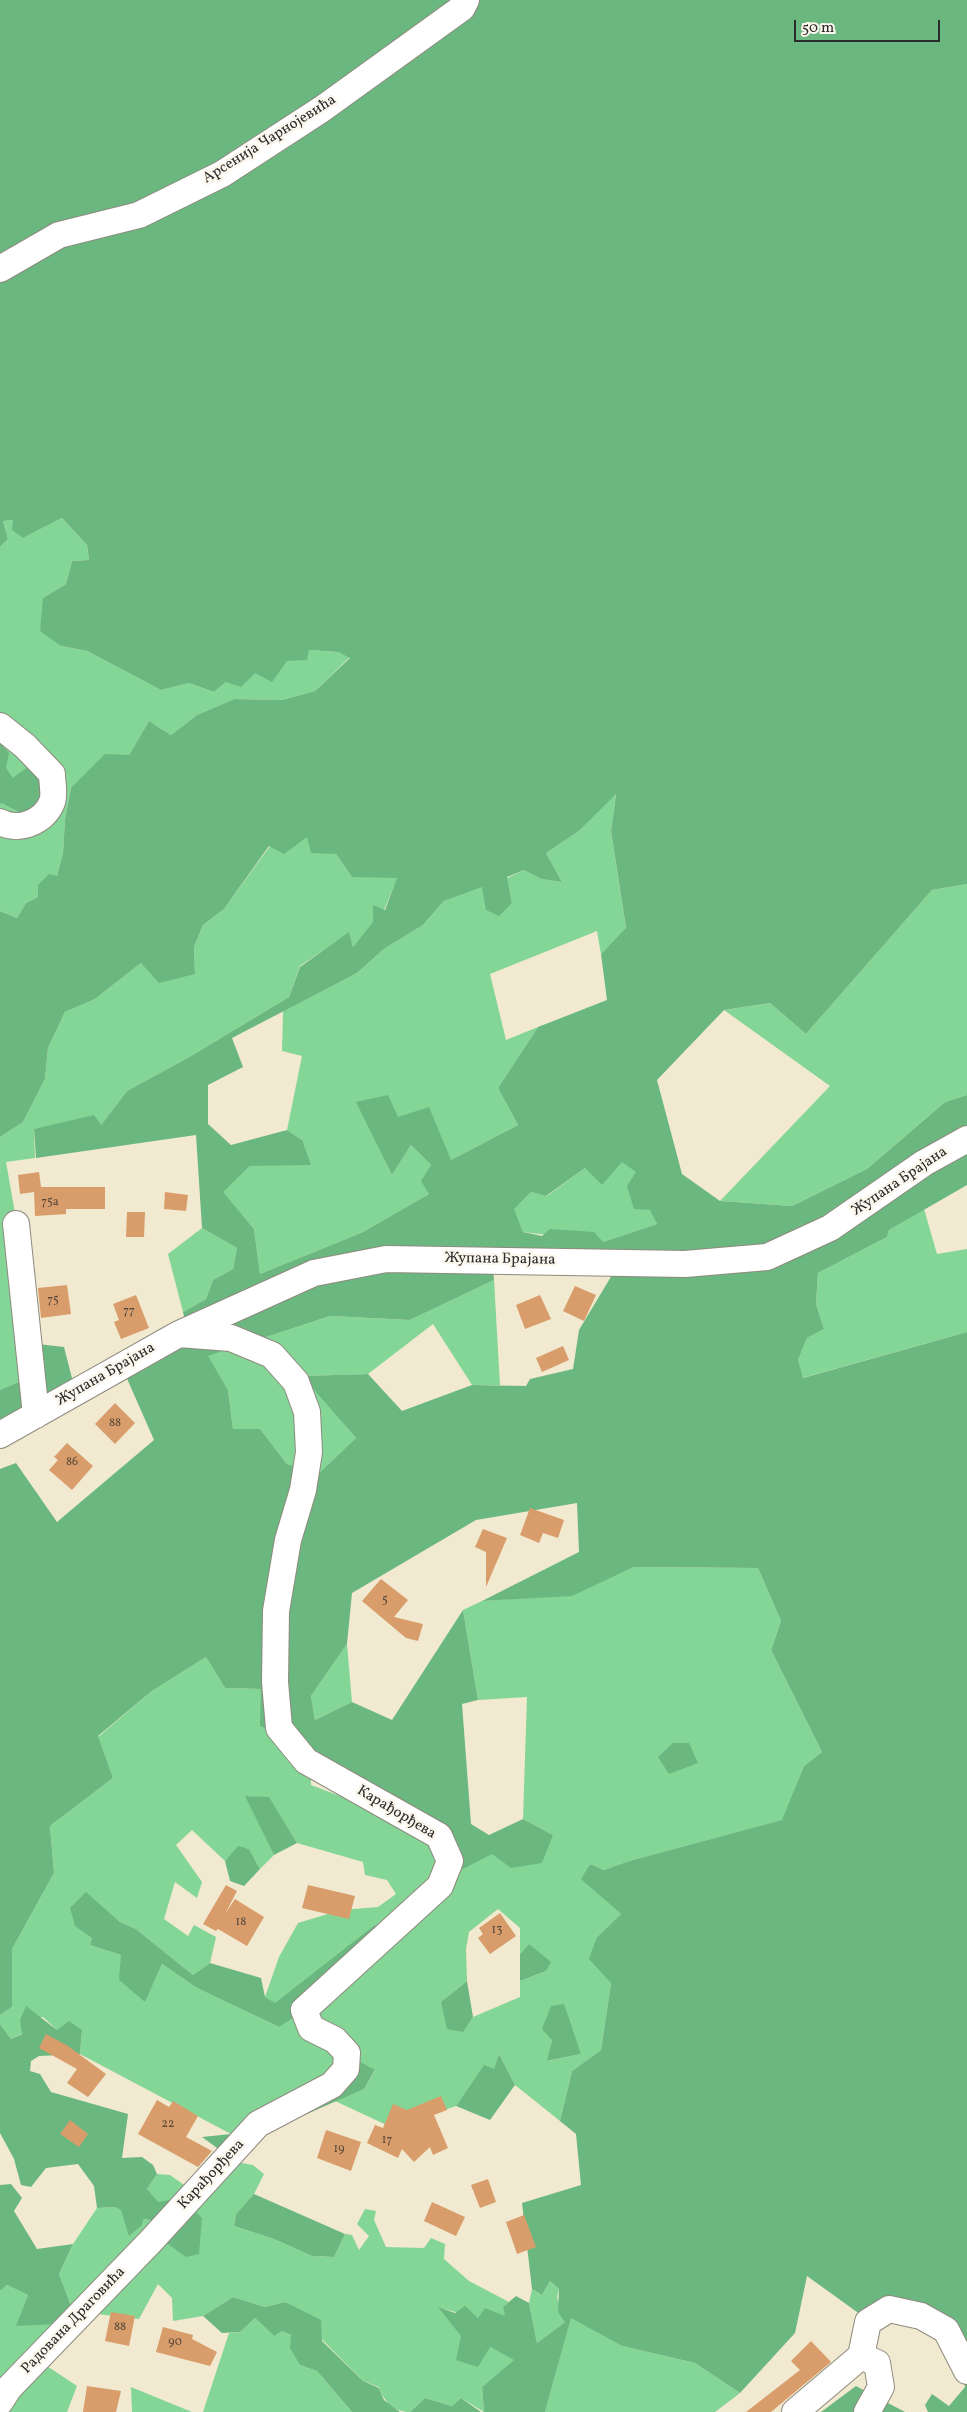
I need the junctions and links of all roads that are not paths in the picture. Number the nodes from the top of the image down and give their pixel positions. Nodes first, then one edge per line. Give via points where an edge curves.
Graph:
1 (466, 0) edge
2 (0, 269) edge
3 (0, 726) edge
4 (0, 822) edge
5 (967, 1139) edge
6 (16, 1224) dead end
7 (179, 1334) junction
8 (36, 1415) junction
9 (0, 1436) edge
10 (150, 2242) joint
11 (861, 2356) junction
12 (967, 2371) edge
13 (0, 2402) edge
14 (795, 2412) edge
15 (867, 2412) edge

1 - 2 street, Арсенија Чарнојевића via 462,8 410,47 222,174 139,215 59,236
3 - 4 street via 52,774 53,801 42,817 25,826 8,826
5 - 7 street, Жупана Брајана via 924,1163 830,1228 767,1257 685,1264 386,1259 314,1273
6 - 8 street, Жупана Брајана
7 - 8 street, Жупана Брајана
7 - 10 street, Карађорђева via 230,1338 272,1355 296,1382 307,1412 309,1452 288,1540 276,1611 275,1682 279,1728 306,1761 439,1836 450,1861 440,1886 304,2010 311,2028 335,2040 346,2054 346,2069 332,2085 258,2124
8 - 9 street, Жупана Брајана
10 - 13 street, Радована Драговића via 8,2388
11 - 12 street via 868,2322 889,2309 921,2316 946,2330
11 - 14 street
11 - 15 street via 877,2363 881,2387

